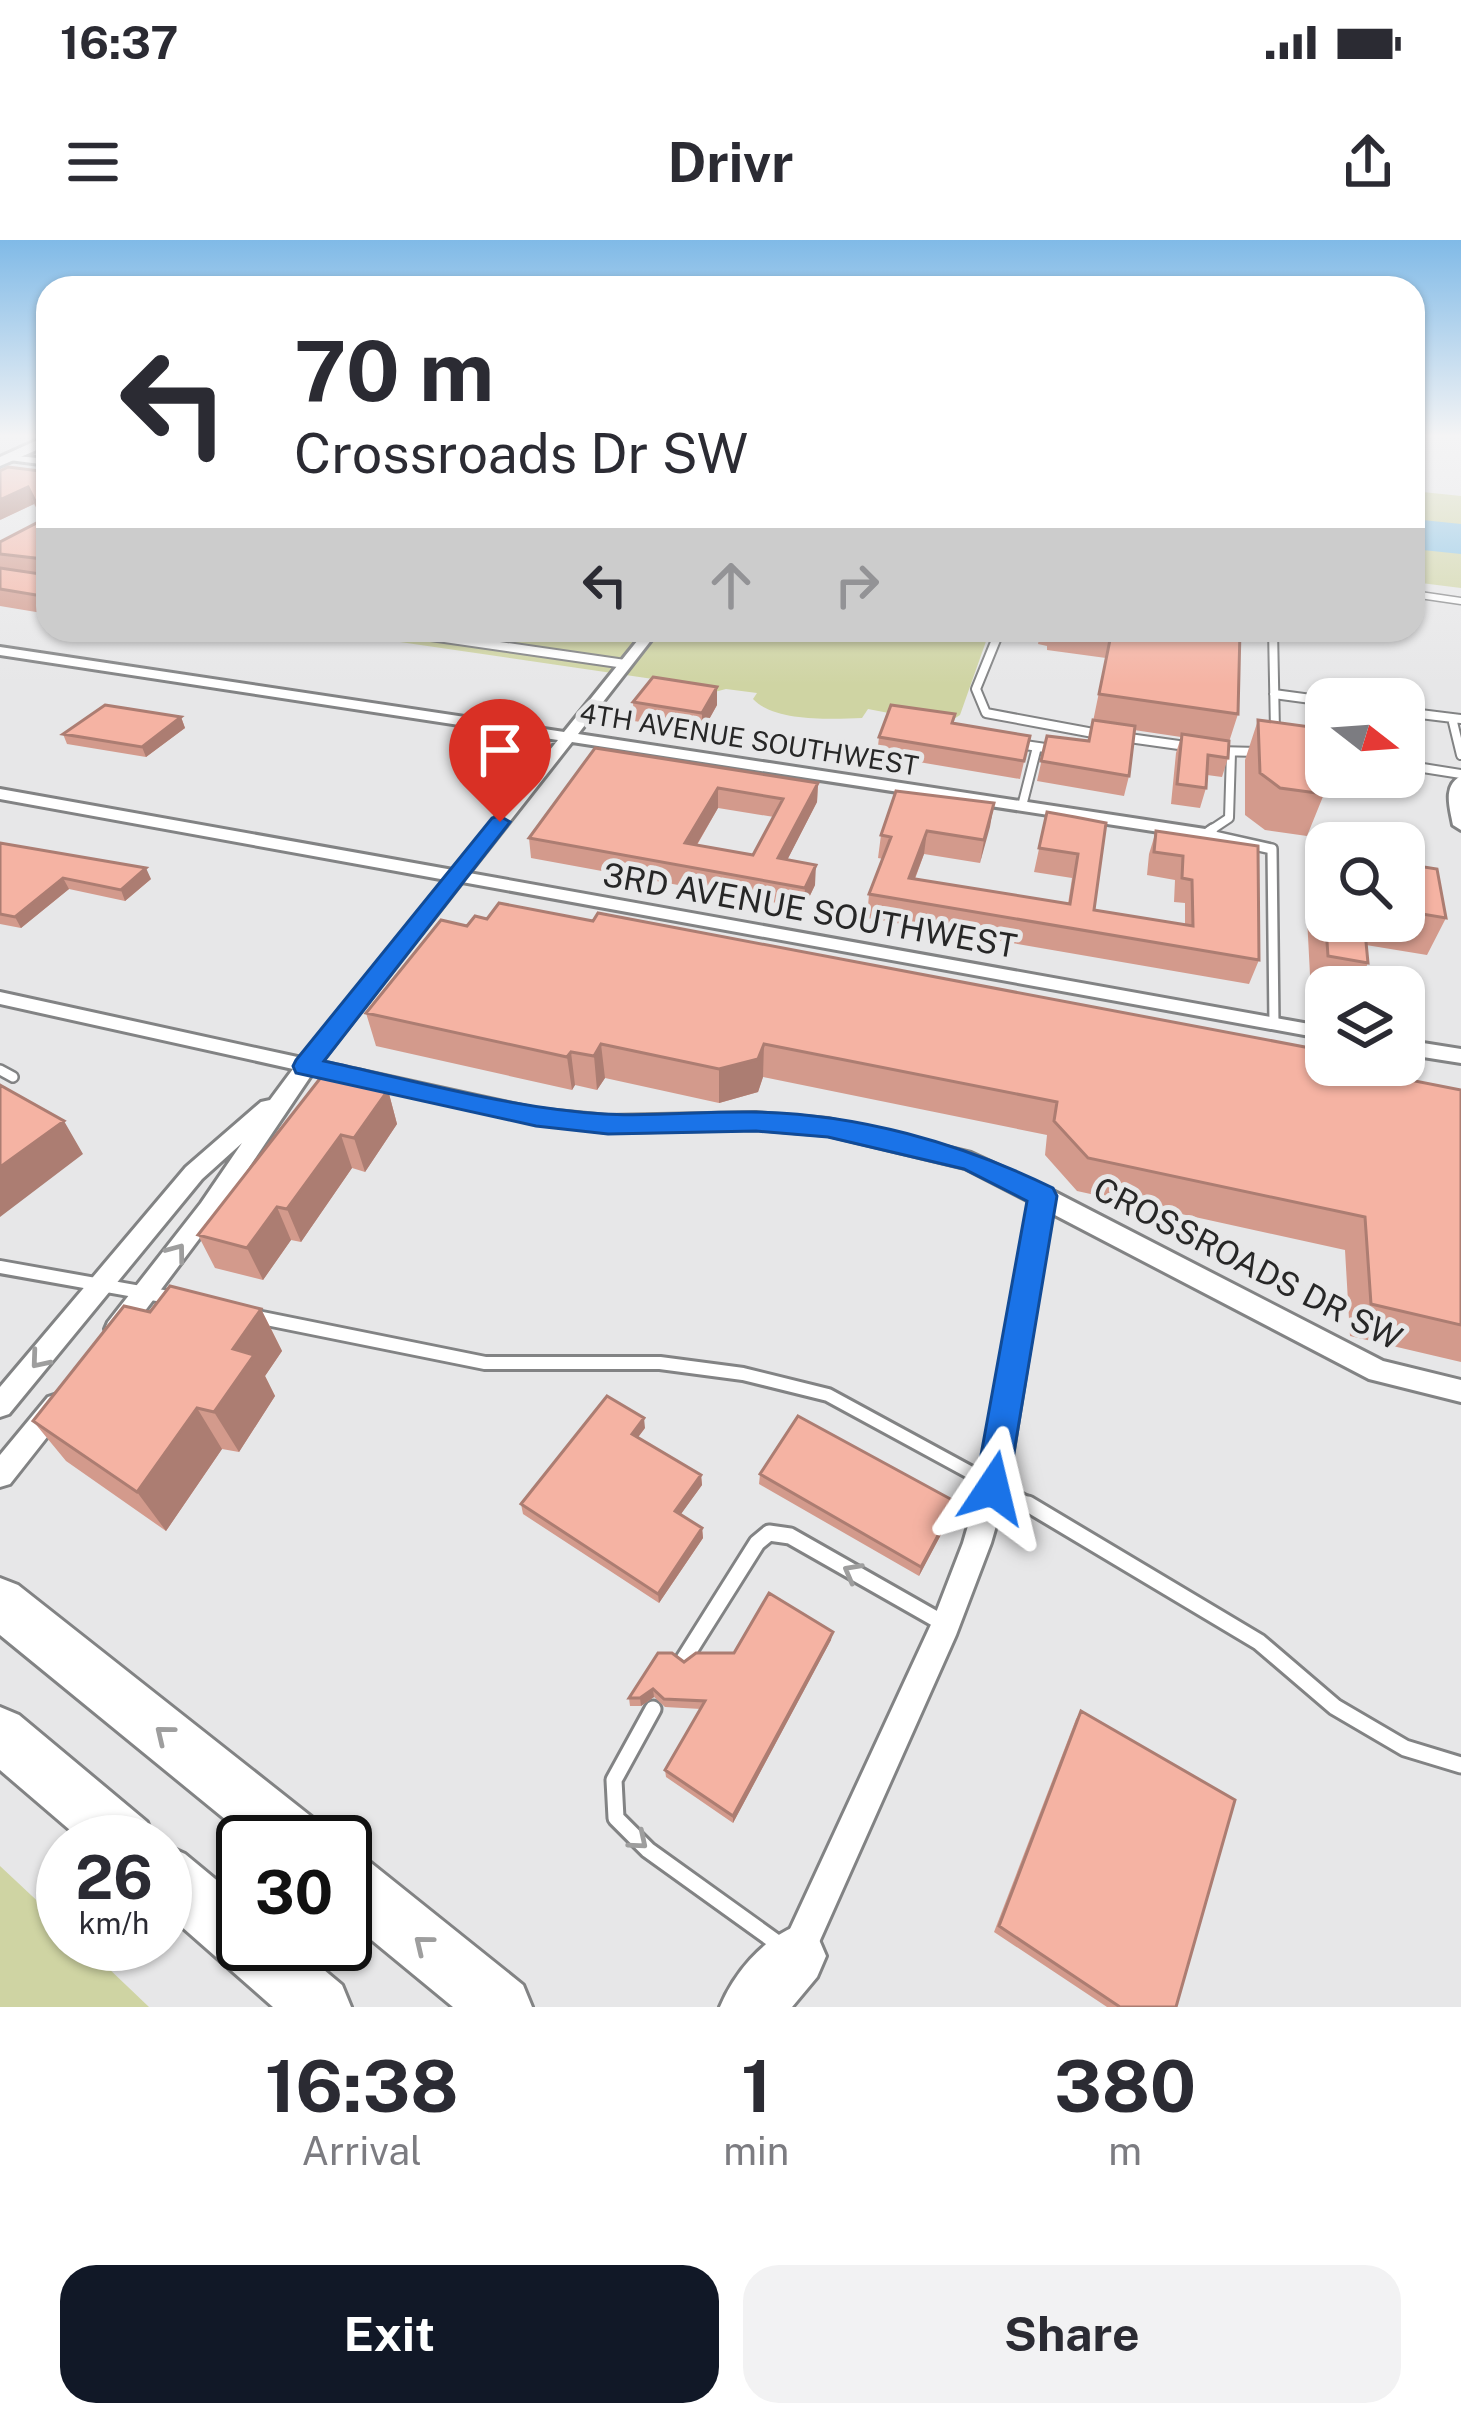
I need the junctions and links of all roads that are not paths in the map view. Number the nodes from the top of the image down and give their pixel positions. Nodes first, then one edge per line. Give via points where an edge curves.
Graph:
1 (1425, 596) edge
2 (1461, 601) edge
3 (472, 642) edge
4 (643, 642) edge
5 (995, 642) edge
6 (1273, 642) edge
7 (0, 651) edge
8 (626, 664) junction
9 (1274, 694) junction
10 (1305, 698) edge
11 (1425, 714) edge
12 (1456, 718) edge
13 (568, 736) junction
14 (1015, 744) edge
15 (1037, 747) junction
16 (1276, 747) edge
17 (1265, 751) edge
18 (1074, 752) edge
19 (1231, 753) junction
20 (1461, 755) edge
21 (1425, 769) edge
22 (1461, 777) edge
23 (0, 794) edge
24 (1022, 806) junction
25 (1461, 825) edge
26 (1205, 834) junction
27 (455, 877) junction
28 (0, 998) edge
29 (1274, 1024) junction
30 (1305, 1029) edge
31 (1425, 1050) edge
32 (1461, 1056) edge
33 (306, 1066) junction
34 (0, 1070) edge
35 (13, 1077) dead end
36 (287, 1091) junction
37 (1043, 1196) junction
38 (0, 1268) edge
39 (102, 1286) junction
40 (145, 1293) junction
41 (200, 1304) edge
42 (244, 1314) edge
43 (105, 1345) edge
44 (77, 1379) edge
45 (1461, 1391) edge
46 (0, 1406) edge
47 (0, 1475) edge
48 (993, 1488) junction
49 (0, 1603) edge
50 (946, 1624) junction
51 (684, 1659) edge
52 (653, 1709) dead end
53 (0, 1734) edge
54 (1461, 1765) edge
55 (95, 1815) edge
56 (264, 1815) edge
57 (192, 1897) edge
58 (372, 1902) edge
59 (216, 1917) edge
60 (278, 1971) edge
61 (792, 1982) edge
62 (320, 2007) edge
63 (501, 2007) edge
64 (751, 2007) edge

1 - 2 lane
3 - 8 lane
4 - 8 street
5 - 19 lane via 976,689 992,717
6 - 9 lane
7 - 13 street, 4TH AVENUE SOUTHWEST
8 - 13 street
9 - 10 lane
9 - 16 lane
11 - 12 lane
12 - 20 lane
13 - 24 street, 4TH AVENUE SOUTHWEST
13 - 27 street
14 - 15 lane
15 - 18 lane
15 - 24 lane
17 - 19 lane
19 - 26 lane via 1228,818
21 - 22 lane
22 - 25 street
23 - 27 street, 3RD AVENUE SOUTHWEST
24 - 26 street, 4TH AVENUE SOUTHWEST
26 - 29 lane via 1272,849
27 - 29 street, 3RD AVENUE SOUTHWEST
27 - 33 street
28 - 33 street, CROSSROADS DR SW
29 - 30 street, 3RD AVENUE SOUTHWEST
31 - 32 street
33 - 36 street
33 - 37 street, CROSSROADS DR SW via 536,1116 828,1127 971,1161
34 - 35 lane
36 - 39 street via 194,1173
40 -> 36 street
37 - 45 street, CROSSROADS DR SW via 1378,1371
37 - 48 street
38 - 39 lane
39 - 40 lane
39 -> 46 street
40 - 41 lane
40 - 43 street
42 - 48 lane via 485,1363 660,1363 743,1374 828,1395
44 - 47 street
48 - 50 street
48 - 54 lane via 1100,1543 1258,1642 1335,1707 1405,1748
56 -> 49 main road
50 -> 51 lane via 790,1537 769,1533
50 - 61 street
52 -> 61 lane via 614,1780 616,1818
53 - 55 main road
57 - 59 main road
63 -> 58 main road
60 - 62 main road
61 - 64 main road

